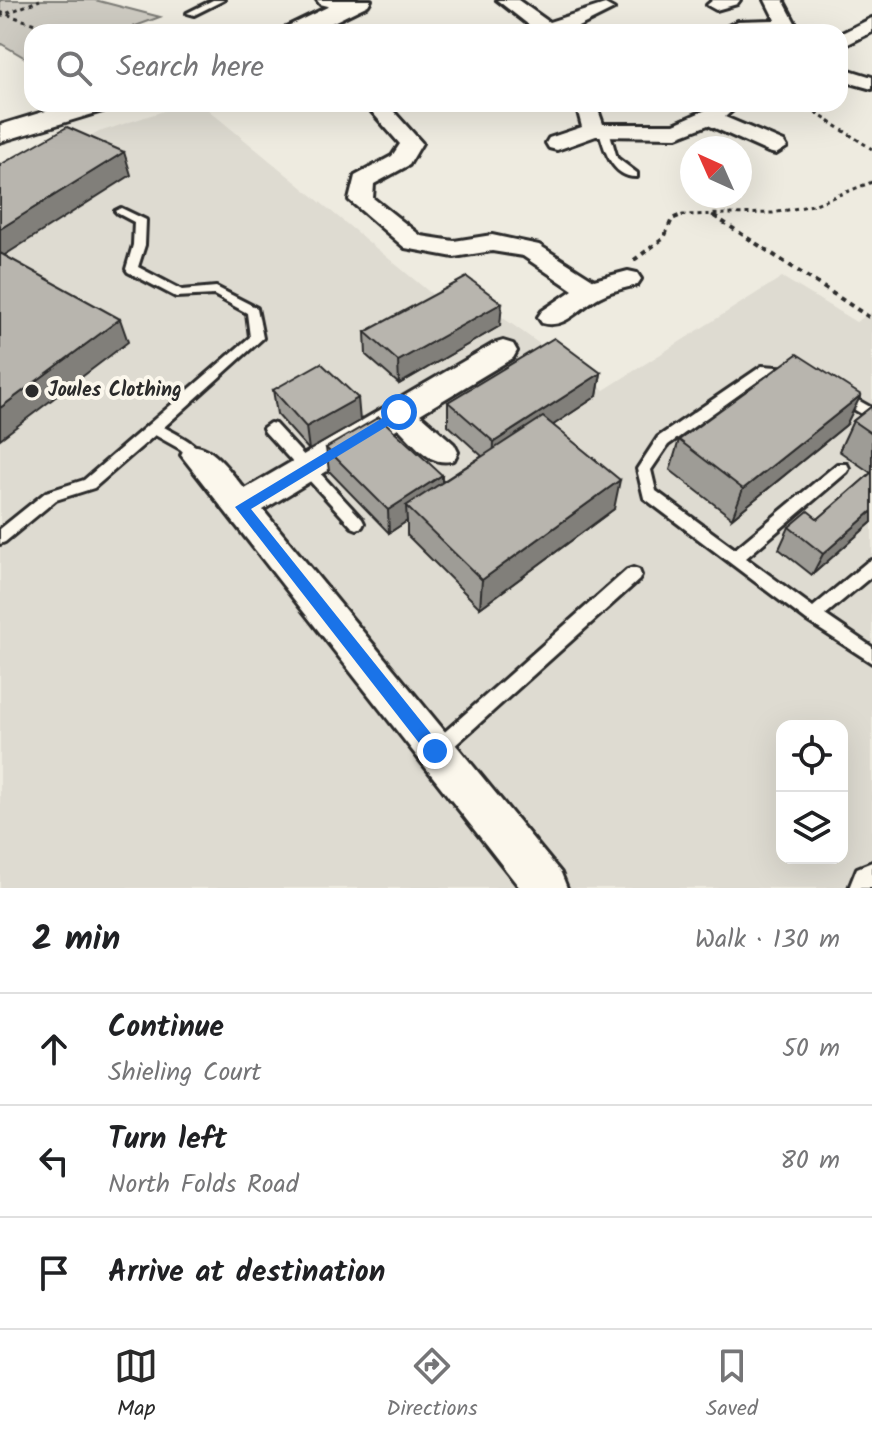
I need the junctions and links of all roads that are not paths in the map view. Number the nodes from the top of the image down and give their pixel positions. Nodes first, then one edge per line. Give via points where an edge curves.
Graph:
1 (220, 0) edge
2 (506, 0) edge
3 (774, 0) edge
4 (344, 2) edge
5 (605, 9) dead end
6 (191, 13) dead end
7 (307, 24) edge
8 (540, 24) edge
9 (569, 24) edge
10 (787, 24) edge
11 (872, 24) edge
12 (848, 38) edge
13 (848, 76) edge
14 (870, 83) edge
15 (70, 112) edge
16 (382, 112) edge
17 (594, 112) edge
18 (599, 130) junction
19 (1, 132) edge
20 (557, 143) dead end
21 (776, 147) dead end
22 (633, 175) dead end
23 (121, 211) dead end
24 (628, 279) road end
25 (591, 290) junction
26 (551, 317) dead end
27 (503, 351) dead end
28 (399, 412) junction
29 (872, 415) edge
30 (154, 428) junction
31 (270, 428) dead end
32 (443, 452) dead end
33 (196, 455) joint
34 (306, 468) junction
35 (842, 468) dead end
36 (239, 505) junction
37 (357, 523) dead end
38 (0, 538) edge
39 (736, 557) junction
40 (872, 567) edge
41 (633, 575) dead end
42 (813, 616) junction
43 (872, 656) edge
44 (435, 751) junction
45 (546, 888) edge

1 - 6 lane
2 - 8 street
3 - 10 street
4 - 7 street
5 - 9 street
11 - 12 street
13 - 14 street
15 - 19 street
16 - 25 street via 411,143 401,160 363,181 361,200 414,243 454,249 492,243 530,250
17 - 18 street
18 - 20 street
18 - 21 street via 677,131 717,113
18 - 22 lane via 612,159
23 - 30 lane via 140,220 132,269 180,294 216,291 253,311 257,338
24 - 25 street
25 - 26 street
27 - 28 street
28 - 32 street
28 - 34 street
29 - 39 lane via 821,383 786,371 762,371 663,441 644,469 649,494
30 - 33 lane
30 - 38 lane via 89,484 51,496
31 - 34 lane
33 - 36 street
34 - 36 street
34 - 37 lane
35 - 39 lane
36 - 44 street
39 - 42 lane
40 - 42 lane
41 - 44 lane
42 - 43 lane
44 - 45 street

